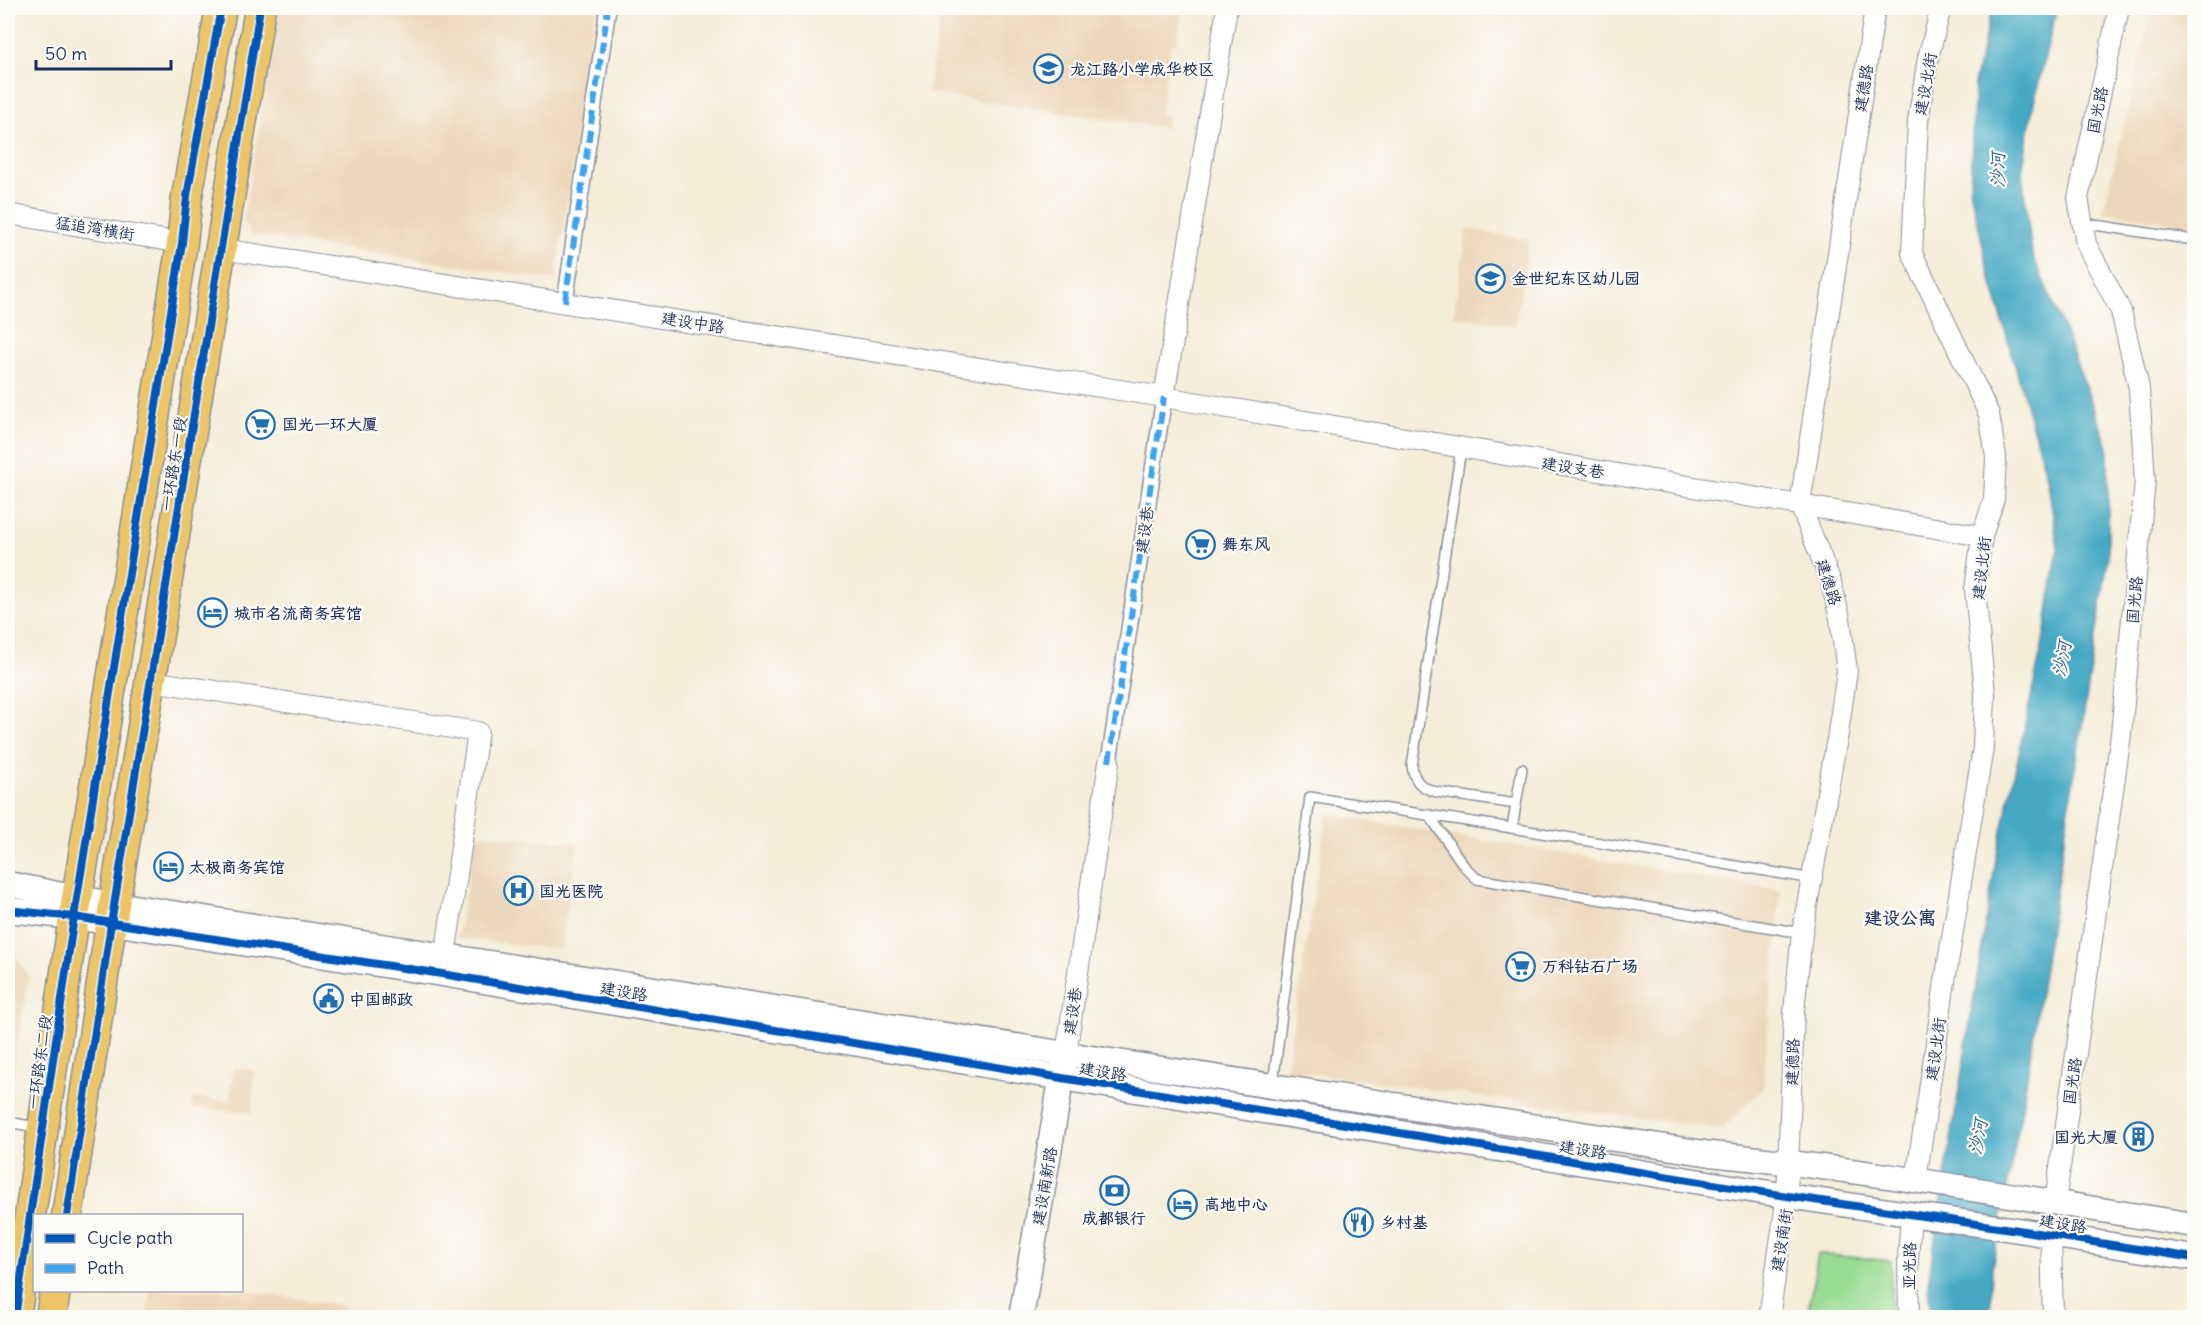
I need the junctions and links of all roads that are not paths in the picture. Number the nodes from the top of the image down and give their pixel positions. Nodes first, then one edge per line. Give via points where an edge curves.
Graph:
1 (220, 8) edge
2 (260, 8) edge
3 (608, 8) edge
4 (1227, 8) edge
5 (1875, 8) edge
6 (1941, 8) edge
7 (2119, 8) edge
8 (8, 214) edge
9 (2082, 223) junction
10 (2194, 240) edge
11 (182, 243) junction
12 (222, 249) junction
13 (565, 302) junction
14 (1164, 397) junction
15 (1461, 448) junction
16 (1800, 505) junction
17 (1982, 536) junction
18 (151, 681) junction
19 (1109, 762) joint
20 (1522, 769) dead end
21 (1516, 804) junction
22 (1430, 815) junction
23 (1512, 828) junction
24 (1813, 879) junction
25 (8, 884) edge
26 (76, 907) junction
27 (8, 909) edge
28 (113, 914) junction
29 (1803, 933) junction
30 (446, 956) junction
31 (1066, 1054) junction
32 (1062, 1078) junction
33 (1273, 1086) junction
34 (8, 1122) edge
35 (43, 1128) junction
36 (1788, 1162) junction
37 (1925, 1182) junction
38 (1787, 1196) junction
39 (2055, 1203) junction
40 (67, 1214) edge
41 (1919, 1215) junction
42 (2194, 1226) edge
43 (2051, 1235) junction
44 (2194, 1258) edge
45 (55, 1292) edge
46 (15, 1317) edge
47 (51, 1317) edge
48 (1021, 1317) edge
49 (1769, 1317) edge
50 (1909, 1317) edge
51 (2054, 1317) edge

1 - 11 main road, 一环路东一段
2 - 12 main road, 一环路东一段
3 - 13 street
4 - 14 street, 建设巷
5 - 16 street, 建德路
6 - 17 street, 建设北街 via 1918,121 1912,253 1989,414 1996,457 1994,499
7 - 9 street, 国光路 via 2078,198
8 - 11 street, 猛追湾横街
9 - 10 lane
9 - 39 street, 国光路 via 2086,244 2121,311 2139,388 2145,481 2121,734
11 - 26 main road, 一环路东一段
12 - 13 street, 建设中路
12 - 18 main road, 一环路东一段
13 - 14 street, 建设中路
14 - 15 street, 建设支巷
14 - 19 street, 建设巷
15 - 16 street, 建设支巷
15 - 21 lane via 1413,776 1426,789 1436,792
16 - 17 street, 建设支巷
16 - 24 street, 建德路 via 1831,582 1846,670
17 - 37 street, 建设北街 via 1975,589 1985,694 1983,748 1945,981
18 - 28 main road, 一环路东一段
18 - 30 street via 478,732
19 - 31 street, 建设巷
20 - 21 lane
21 - 23 lane
22 - 23 lane
22 - 29 lane via 1477,879
22 - 33 lane via 1310,797
23 - 24 lane
24 - 29 street, 建德路
25 - 26 street, 建设路
26 - 27 street, 建设路
26 - 28 street, 建设路
26 - 35 main road, 一环路东二段
28 - 30 street, 建设路
28 - 32 street, 建设路 via 442,974
28 - 40 main road
29 - 36 street, 建德路 via 1794,1011
30 - 31 street, 建设路
31 - 32 street, 建设南新路
31 - 33 street, 建设路
32 - 38 street, 建设路
32 - 48 street, 建设南新路
33 - 36 street, 建设路 via 1711,1154
34 - 35 lane
35 - 46 main road, 一环路东二段
36 - 37 street, 建设路
36 - 38 street, 建设南街
37 - 39 street, 建设路
38 - 41 street, 建设路
38 - 49 street, 建设南街
39 - 42 street, 建设路
41 - 43 street, 建设路
41 - 50 street, 亚光路 via 1908,1260
43 - 44 street, 建设路
43 - 51 street
45 - 47 main road

